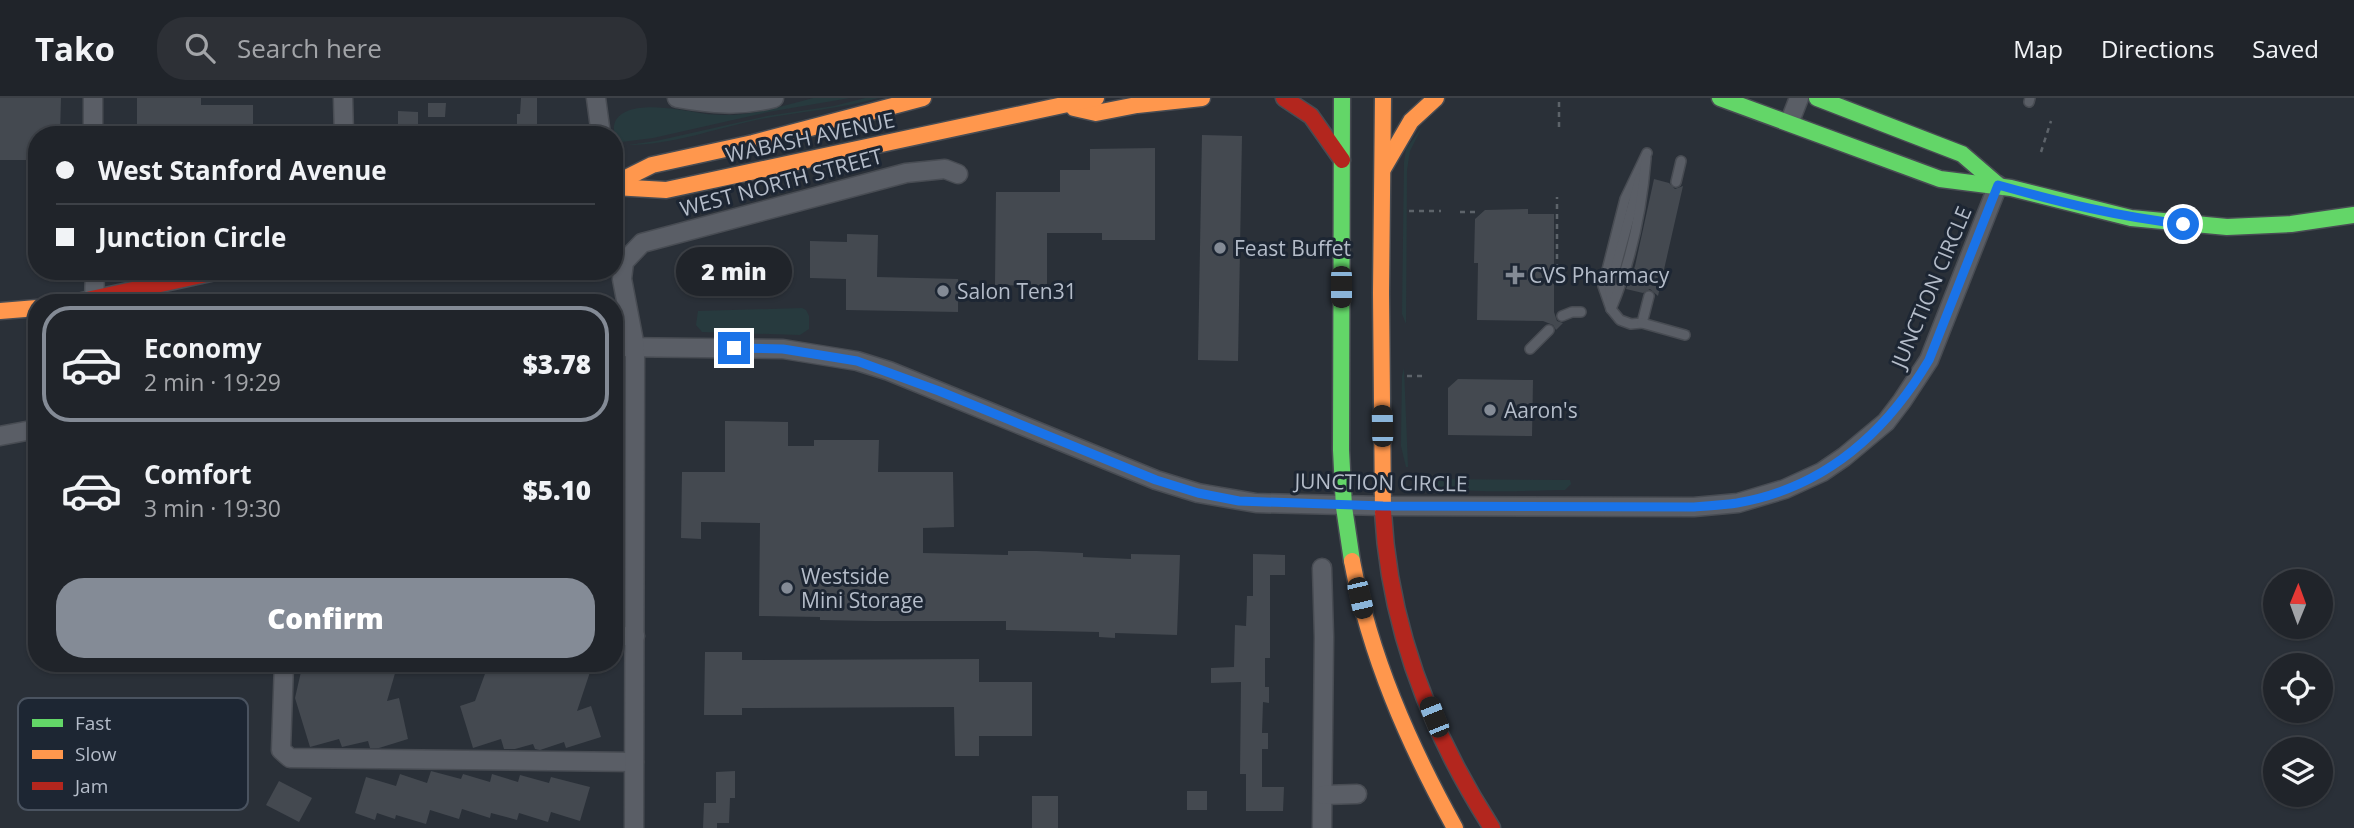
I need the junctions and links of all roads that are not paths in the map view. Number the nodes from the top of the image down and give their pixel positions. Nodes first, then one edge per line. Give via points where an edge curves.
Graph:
1 (93, 98) edge
2 (343, 98) edge
3 (596, 98) edge
4 (677, 98) edge
5 (774, 98) edge
6 (923, 98) edge
7 (1096, 98) edge
8 (1202, 98) edge
9 (1284, 98) edge
10 (1342, 98) edge
11 (1383, 98) edge
12 (1436, 98) edge
13 (1720, 98) edge
14 (1799, 98) edge
15 (1817, 98) edge
16 (1062, 105) junction
17 (1790, 121) junction
18 (93, 126) edge
19 (344, 126) edge
20 (600, 126) edge
21 (1342, 160) junction
22 (1681, 161) dead end
23 (1382, 170) junction
24 (958, 174) dead end
25 (623, 181) edge
26 (1676, 182) dead end
27 (1998, 185) junction
28 (623, 187) edge
29 (2354, 215) edge
30 (623, 270) edge
31 (182, 280) edge
32 (622, 280) edge
33 (123, 294) edge
34 (1649, 296) dead end
35 (28, 309) edge
36 (1611, 309) junction
37 (0, 312) edge
38 (1581, 312) dead end
39 (1562, 316) dead end
40 (1642, 323) junction
41 (1549, 330) dead end
42 (1685, 335) dead end
43 (623, 347) edge
44 (635, 347) junction
45 (1530, 349) dead end
46 (28, 431) edge
47 (0, 436) edge
48 (1343, 505) junction
49 (1383, 506) junction
50 (1322, 568) dead end
51 (623, 636) edge
52 (635, 636) junction
53 (284, 672) edge
54 (634, 762) junction
55 (1357, 794) dead end
56 (1322, 795) junction
57 (634, 828) edge
58 (1322, 828) edge
59 (1455, 828) edge
60 (1492, 828) edge

1 - 18 street
2 - 19 street
3 - 20 street
4 - 5 street via 723,105
6 - 25 main road, WABASH AVENUE via 652,165
7 - 16 main road, WABASH AVENUE
8 - 16 main road via 1096,113
9 - 21 main road via 1314,118
10 - 21 main road
11 - 23 main road
12 - 23 main road via 1407,122
13 - 17 main road
14 - 17 street
15 - 27 main road via 1962,154
16 - 28 main road, WABASH AVENUE via 666,190
17 - 27 main road via 1942,180
21 - 48 main road
22 - 26 lane
23 - 49 main road
24 - 30 street, WEST NORTH STREET via 946,169 906,173 732,217 642,243 624,262
27 - 29 main road via 2111,214 2183,224 2267,225
27 - 49 street, JUNCTION CIRCLE via 1929,360 1886,422 1822,471 1785,489 1738,503 1694,507
31 - 33 main road
32 - 44 street, WEST NORTH STREET
34 - 40 lane
35 - 37 main road
36 - 36 lane via 1603,286 1625,199 1647,153 1642,202
36 - 40 lane via 1620,320
38 - 39 lane
40 - 42 lane
41 - 45 lane
43 - 44 street, JUNCTION CIRCLE
44 - 48 street, JUNCTION CIRCLE via 783,349 857,361 1198,493 1247,502
44 - 52 street
46 - 47 street
48 - 49 street, JUNCTION CIRCLE
48 - 59 main road via 1352,563 1379,667 1415,756
49 - 60 main road via 1389,576 1415,670 1460,773
50 - 56 street
51 - 52 street
52 - 54 street
53 - 54 street via 281,750 290,758
54 - 57 street
55 - 56 street
56 - 58 street

